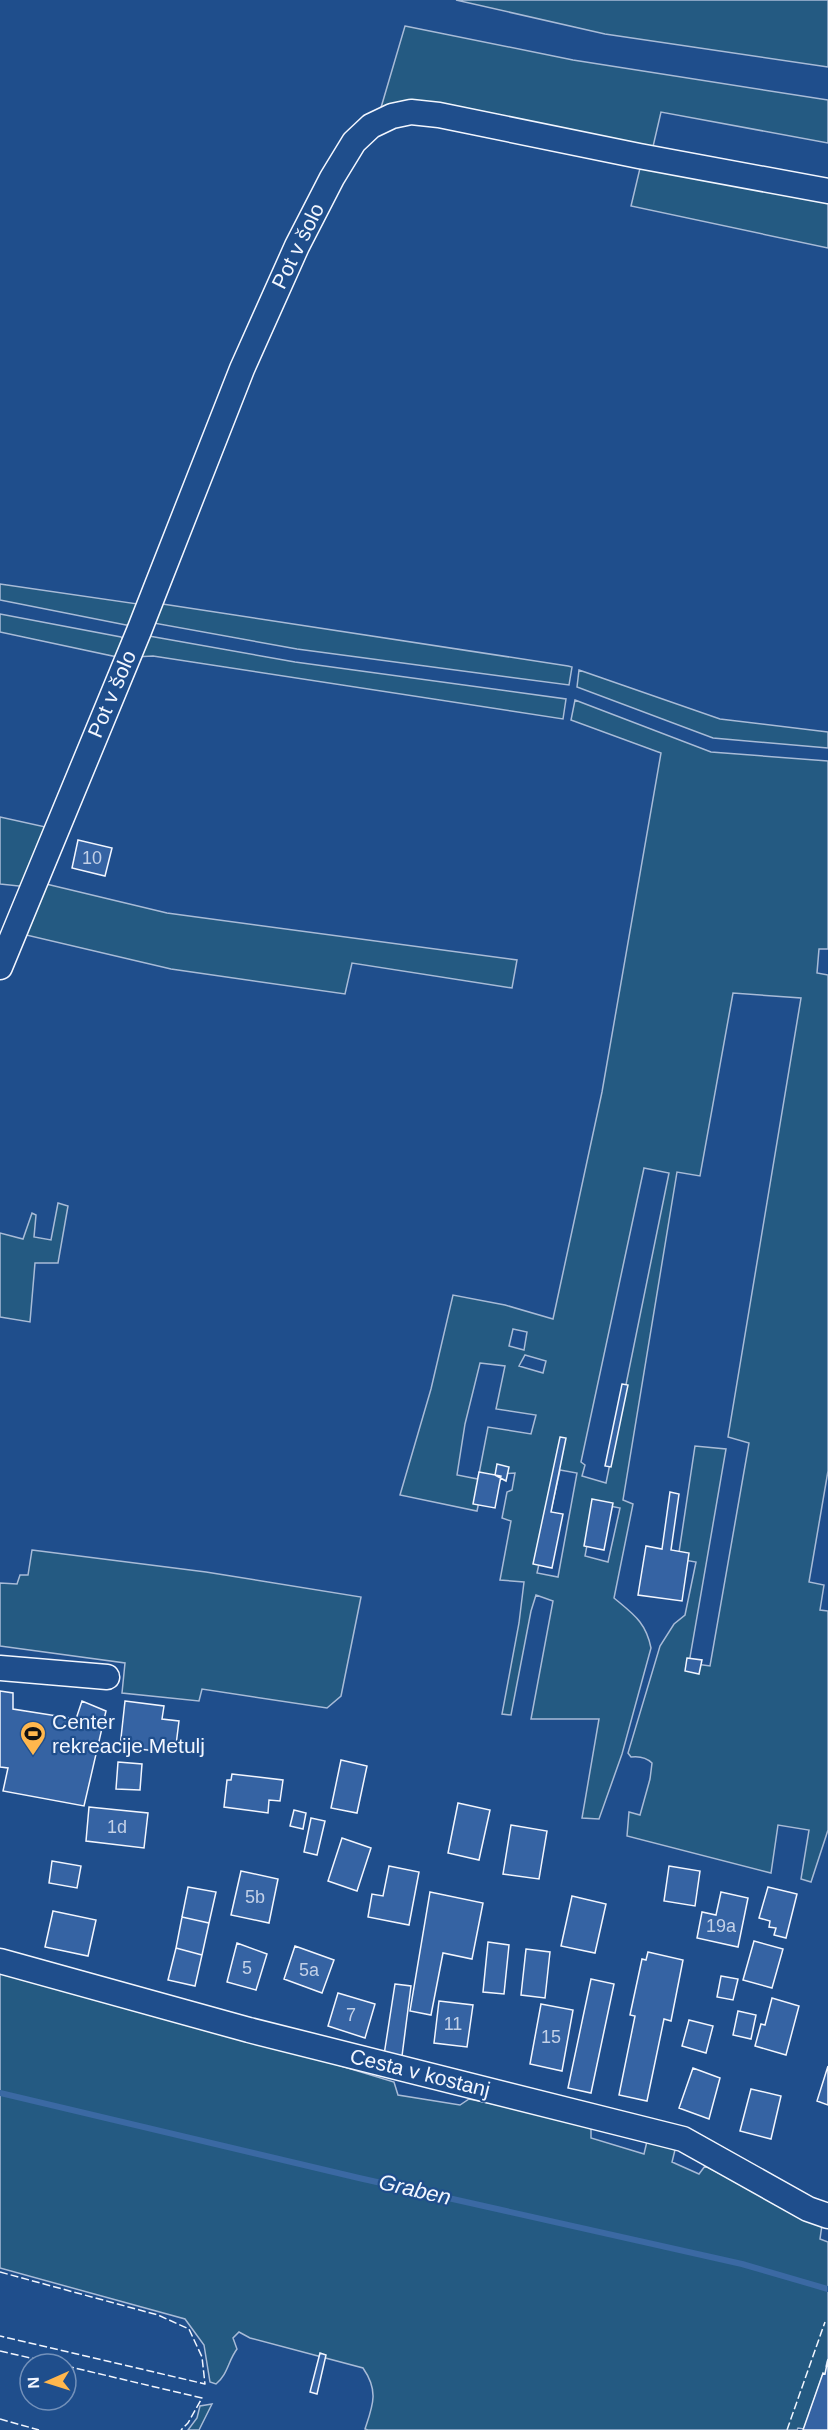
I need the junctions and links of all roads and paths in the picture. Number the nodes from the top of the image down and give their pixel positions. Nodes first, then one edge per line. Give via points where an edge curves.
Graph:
1 (828, 191) edge
2 (0, 967) edge
3 (0, 1668) edge
4 (107, 1677) dead end
5 (0, 1961) edge
6 (828, 2216) edge

1 - 2 street, Pot v šolo via 439,115 411,112 371,126 354,142 332,178 279,282
3 - 4 street
5 - 6 street, Cesta v kostanj via 249,2030 683,2139 808,2209

